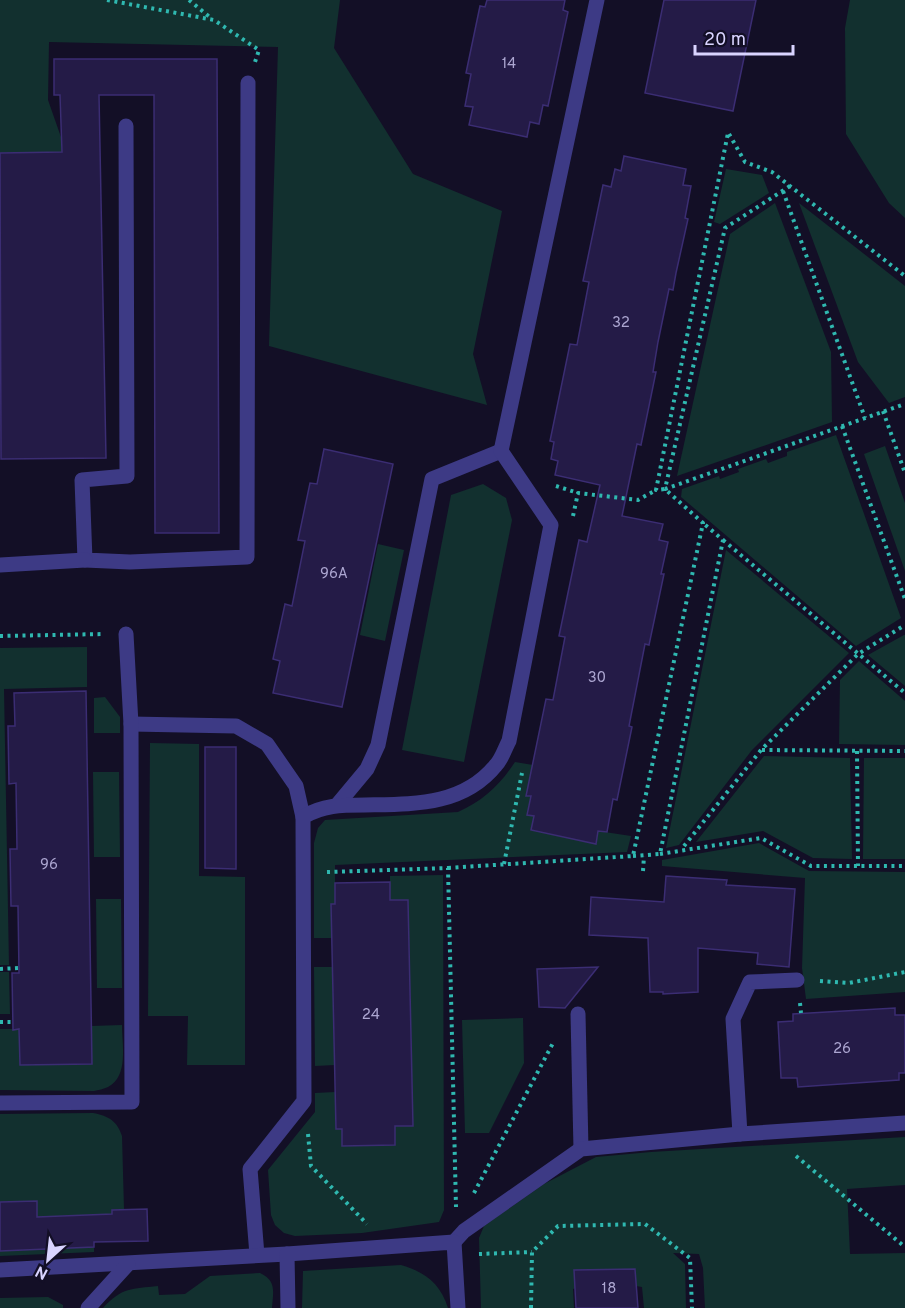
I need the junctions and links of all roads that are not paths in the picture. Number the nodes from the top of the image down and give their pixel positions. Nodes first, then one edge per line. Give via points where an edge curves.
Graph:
1 (597, 0) edge
2 (248, 83) road end
3 (126, 126) dead end
4 (501, 451) junction
5 (86, 560) junction
6 (0, 565) edge
7 (126, 634) road end
8 (131, 724) junction
9 (337, 805) junction
10 (303, 818) junction
11 (797, 980) road end
12 (579, 1021) road end
13 (0, 1103) edge
14 (905, 1123) edge
15 (740, 1134) junction
16 (581, 1149) junction
17 (459, 1236) junction
18 (287, 1254) junction
19 (258, 1256) junction
20 (128, 1264) junction
21 (0, 1269) edge
22 (88, 1308) edge
23 (288, 1308) edge
24 (458, 1308) edge

1 - 4 lane
2 - 5 lane via 247,557
3 - 5 lane via 127,476 82,480
4 - 9 lane via 432,479 378,746 367,769
4 - 9 lane via 551,525 509,741 497,765 473,787 444,800
5 - 6 lane
7 - 8 lane
8 - 10 lane via 236,726 267,744 296,786
8 - 13 lane via 132,1102
9 - 10 lane via 316,809
10 - 19 lane via 304,1101 250,1169
11 - 15 lane via 750,982 733,1019
12 - 16 lane
14 - 15 lane
15 - 16 lane
16 - 17 lane
17 - 18 lane
17 - 24 lane
18 - 19 lane
18 - 23 lane
19 - 20 lane
20 - 21 lane
20 - 22 lane

